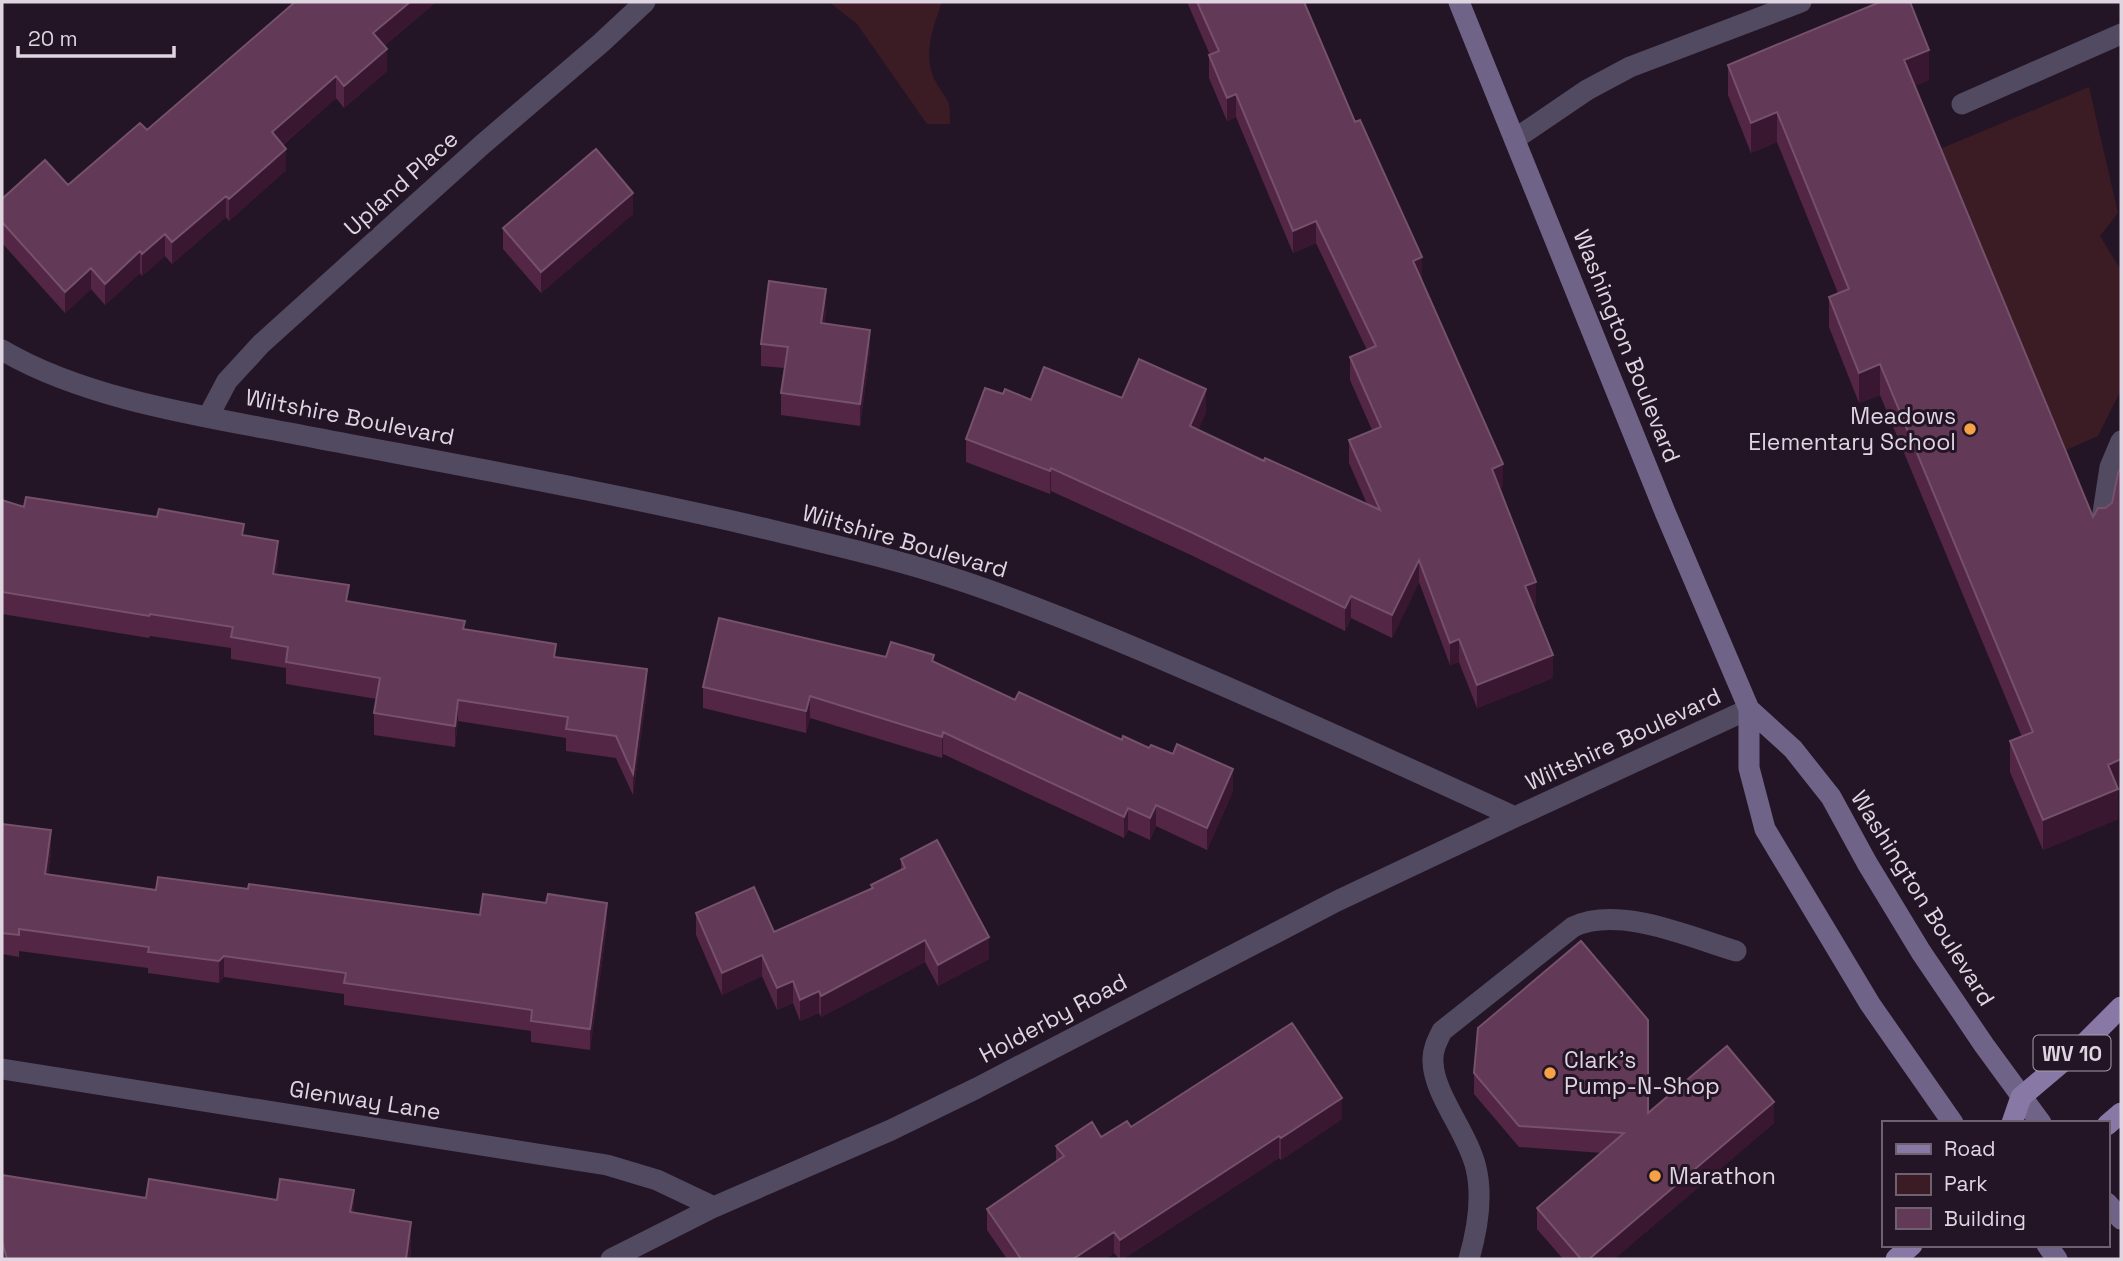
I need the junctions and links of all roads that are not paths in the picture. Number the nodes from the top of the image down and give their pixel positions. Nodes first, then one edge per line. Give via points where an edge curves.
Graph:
1 (645, 2) edge
2 (1459, 2) edge
3 (1801, 2) edge
4 (2117, 40) edge
5 (1962, 104) dead end
6 (1515, 139) junction
7 (2, 350) edge
8 (208, 417) junction
9 (2121, 441) edge
10 (2101, 526) edge
11 (1749, 709) junction
12 (1516, 817) junction
13 (1736, 951) dead end
14 (2121, 1007) edge
15 (2, 1069) edge
16 (2021, 1097) junction
17 (1952, 1121) edge
18 (2013, 1121) edge
19 (2039, 1121) edge
20 (2109, 1205) edge
21 (714, 1207) junction
22 (2121, 1219) edge
23 (1910, 1247) edge
24 (611, 1259) edge
25 (1469, 1259) edge
26 (1896, 1259) edge

1 - 8 street, Upland Place via 261,344 228,381
2 - 6 street, Washington Boulevard
3 - 6 street via 1630,67
4 - 5 street
6 - 11 street, Washington Boulevard
7 - 8 street, Wiltshire Boulevard via 72,383
8 - 12 street, Wiltshire Boulevard via 610,495 953,578 1204,677
9 - 10 street via 2110,467
11 - 12 street, Wiltshire Boulevard
11 - 16 street, Washington Boulevard via 1793,749 1830,797 1921,952
11 - 17 street, Washington Boulevard via 1749,768 1765,829 1870,1004
12 - 21 street, Holderby Road via 1263,938 915,1118
13 - 25 street via 1653,926 1609,918 1585,922 1442,1031 1435,1045 1436,1081 1471,1148 1477,1170 1479,1199
14 - 16 main road, WV 10
15 - 21 street, Glenway Lane via 607,1165 657,1180
16 - 18 main road, WV 10
16 - 19 street, Washington Boulevard
20 - 22 street
21 - 24 street, Holderby Road
23 - 26 main road

